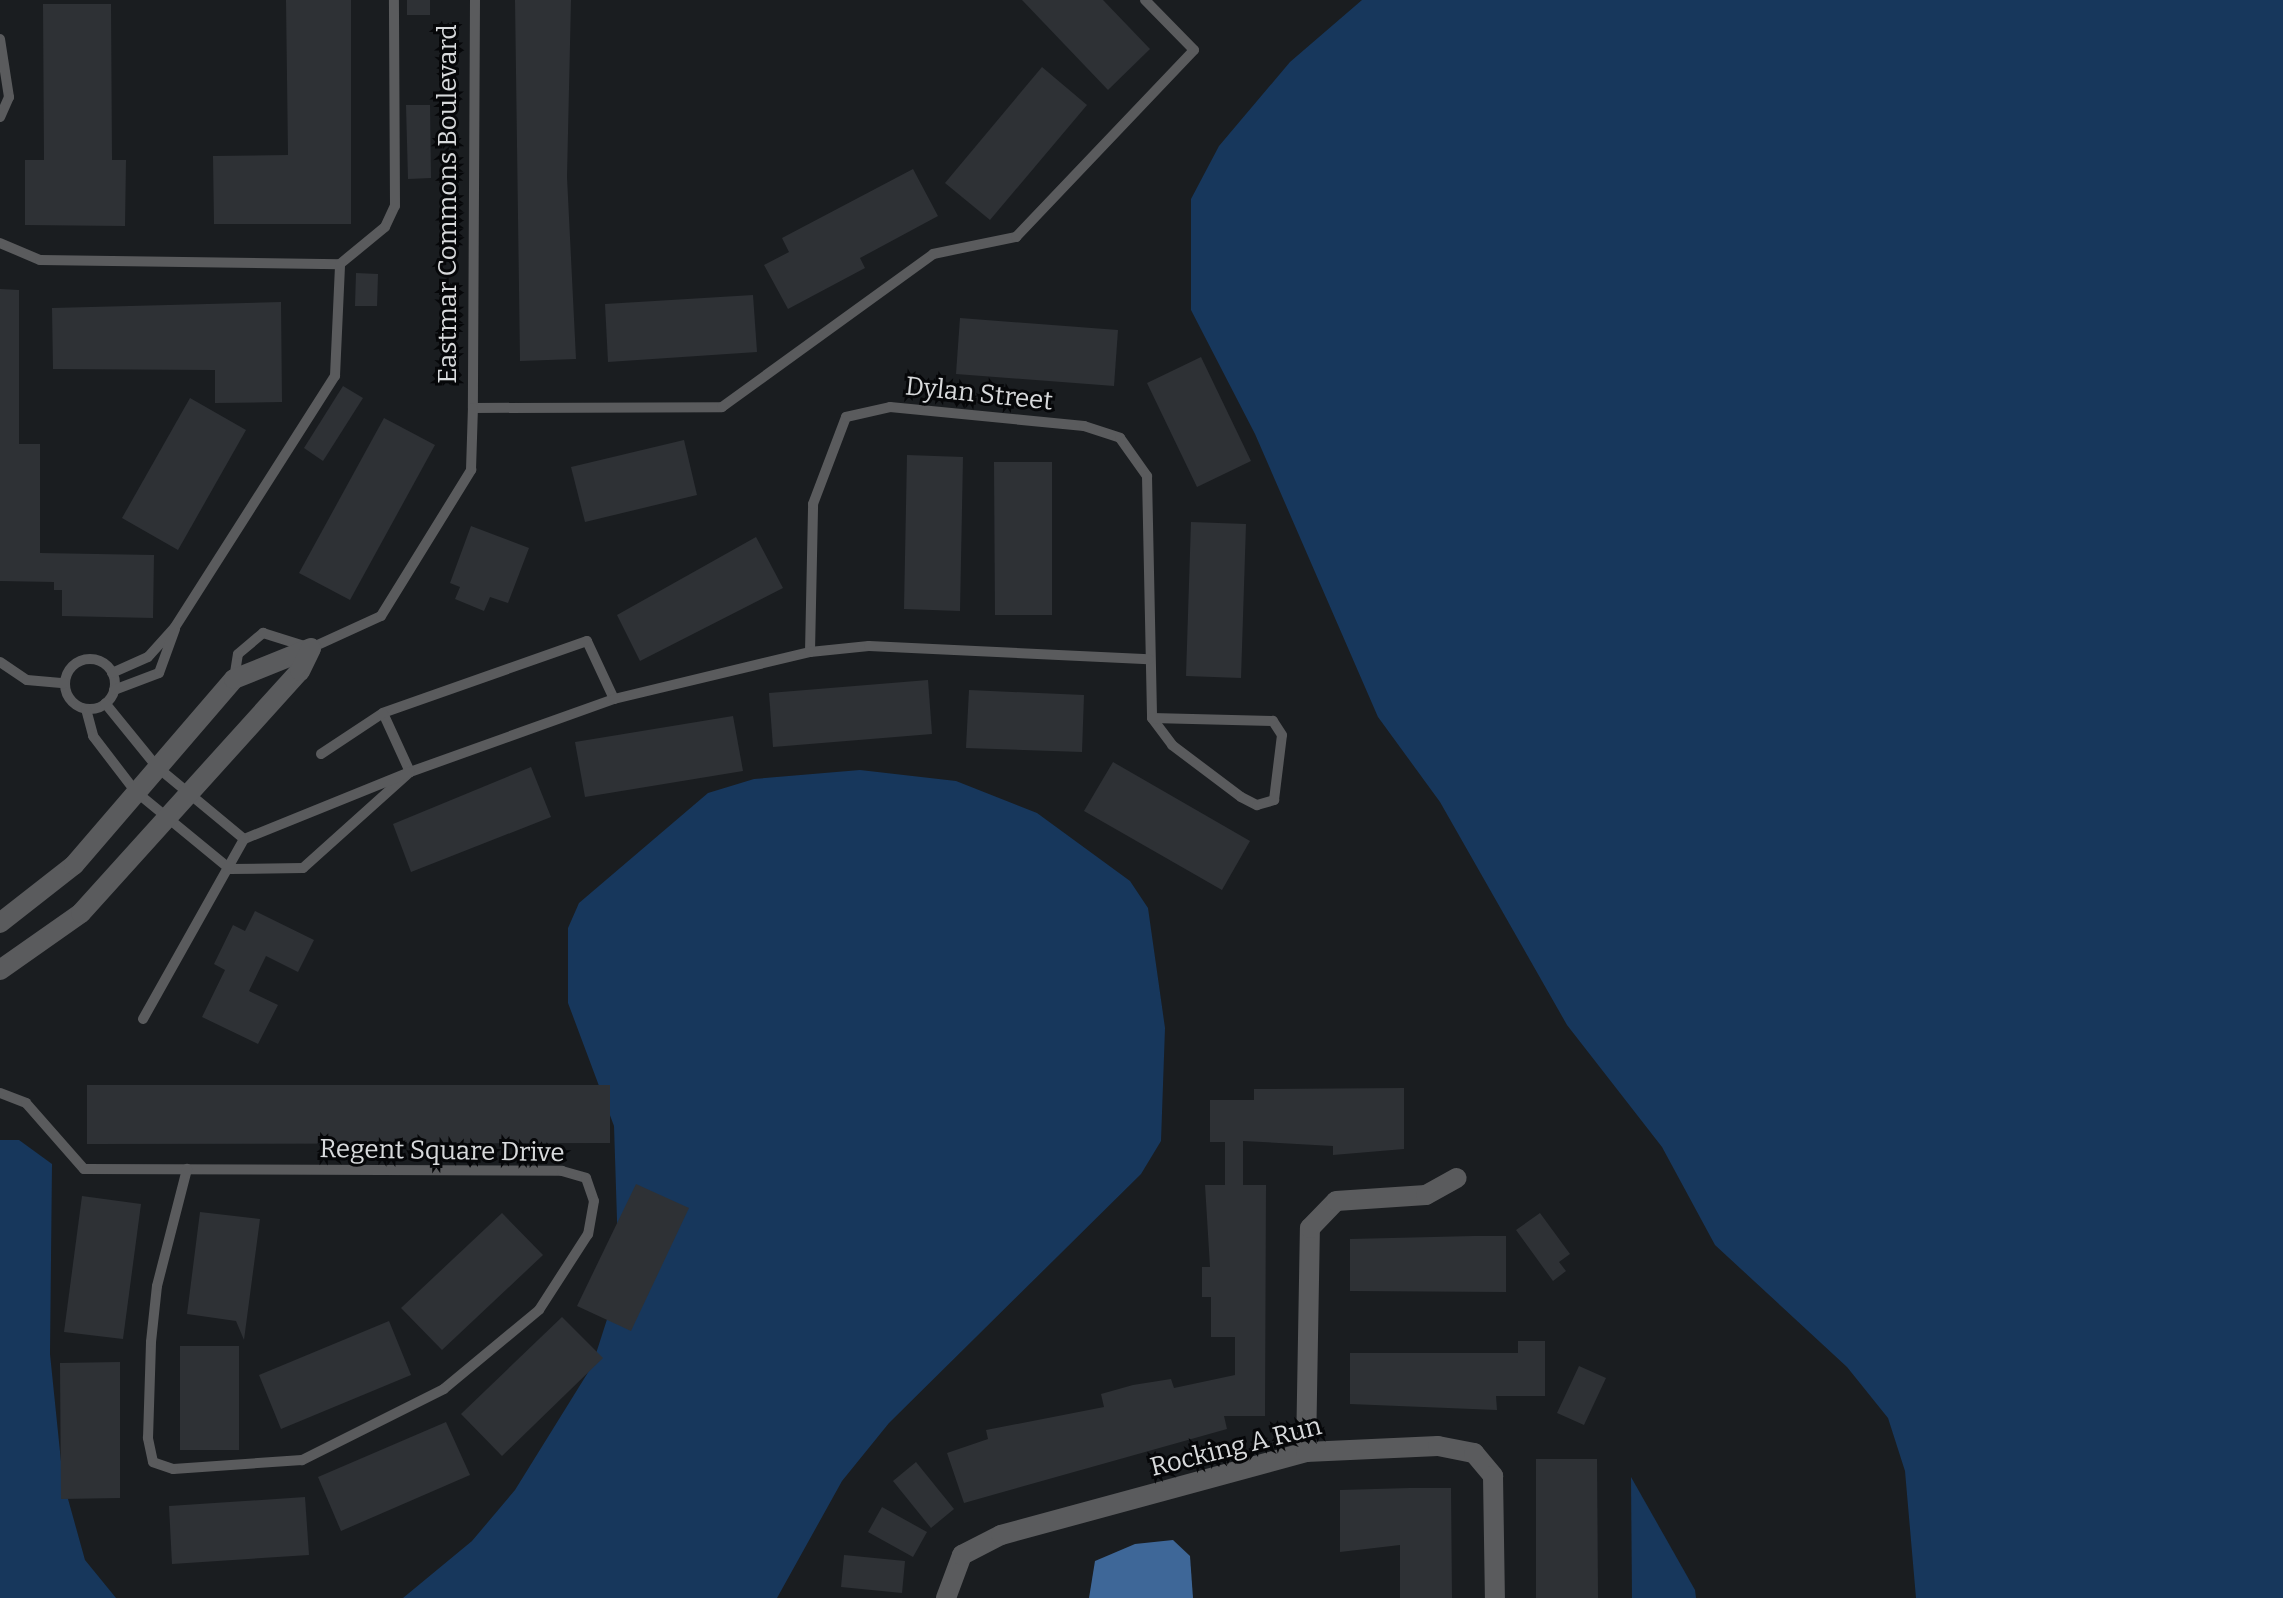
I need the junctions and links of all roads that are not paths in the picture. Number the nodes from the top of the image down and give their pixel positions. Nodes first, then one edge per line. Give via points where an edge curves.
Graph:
1 (394, 0) edge
2 (475, 0) edge
3 (1145, 0) edge
4 (0, 39) edge
5 (0, 117) edge
6 (0, 243) edge
7 (340, 264) junction
8 (473, 408) junction
9 (175, 627) junction
10 (311, 648) junction
11 (810, 652) junction
12 (1149, 659) junction
13 (0, 662) edge
14 (112, 673) junction
15 (234, 679) junction
16 (64, 683) junction
17 (114, 690) junction
18 (614, 699) junction
19 (105, 703) junction
20 (86, 709) junction
21 (383, 713) junction
22 (1152, 718) junction
23 (321, 754) dead end
24 (157, 767) junction
25 (410, 772) junction
26 (135, 791) junction
27 (187, 791) junction
28 (164, 816) junction
29 (244, 839) junction
30 (230, 869) junction
31 (0, 923) edge
32 (0, 970) edge
33 (143, 1019) dead end
34 (0, 1093) edge
35 (187, 1169) junction
36 (1457, 1178) dead end
37 (1306, 1452) junction
38 (946, 1598) edge
39 (1495, 1598) edge

1 - 7 lane via 395,206 385,227
2 - 8 lane, Eastmar Commons Boulevard
3 - 8 lane, Eastmar Commons Boulevard via 1194,50 1016,237 933,254 722,407
4 - 5 lane via 9,97
6 - 7 lane via 40,260
7 - 9 lane via 335,376
8 - 10 lane, Eastmar Commons Boulevard via 471,470 381,616
9 - 14 lane via 148,657
9 - 17 lane via 159,673
10 - 15 street, Eastmar Commons Boulevard
10 - 15 lane via 263,633 238,654
10 - 27 street via 300,671
11 - 12 lane via 869,646
11 - 12 lane, Dylan Street via 819,479 846,417 890,407 1084,426 1120,438 1147,476 1151,494
11 - 18 lane
12 - 22 lane, Dylan Street
13 - 16 lane via 27,680
14 - 16 lane via 98,661 80,661
14 - 17 lane
15 - 24 street, Eastmar Commons Boulevard
16 - 20 lane via 72,702
17 - 19 lane
18 - 21 lane via 587,641
18 - 25 lane
19 - 20 lane
19 - 24 lane
20 - 26 lane via 93,736
21 - 23 lane
21 - 25 lane
22 - 22 lane via 1172,745 1241,797 1257,805 1274,800 1282,735 1273,721
24 - 26 street, Eastmar Commons Boulevard
24 - 27 lane
25 - 29 lane
25 - 30 lane via 303,868
26 - 28 lane
26 - 31 street, Eastmar Commons Boulevard via 74,865
27 - 28 street
27 - 29 lane
28 - 30 lane
28 - 32 street via 81,913
29 - 30 lane
30 - 33 lane
34 - 35 lane, Regent Square Drive via 26,1103 61,1151 84,1169
35 - 35 lane, Regent Square Drive via 157,1286 151,1342 148,1438 153,1462 173,1469 302,1460 444,1389 539,1310 588,1234 594,1201 586,1178 562,1171
36 - 37 street via 1426,1195 1336,1201 1310,1228
37 - 38 street, Rocking A Run via 979,1542 956,1563
37 - 39 street, Rocking A Run via 1448,1447 1479,1457 1496,1492

